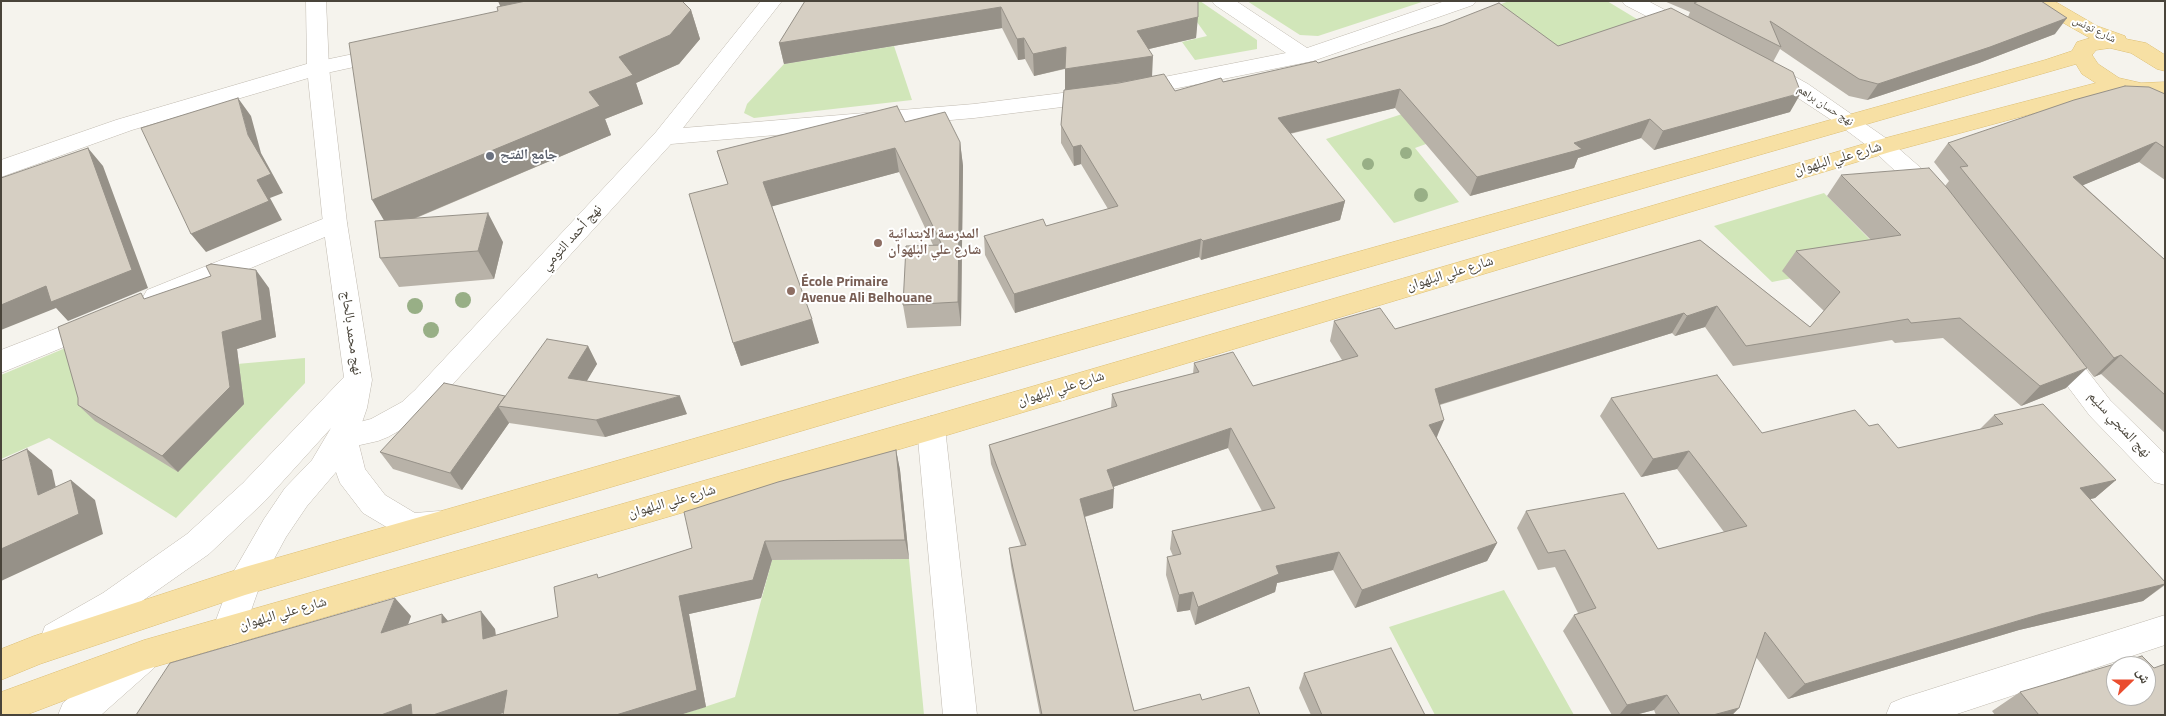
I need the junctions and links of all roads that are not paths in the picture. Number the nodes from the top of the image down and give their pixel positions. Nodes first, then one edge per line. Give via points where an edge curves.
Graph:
1 (316, 1) edge
2 (772, 1) edge
3 (1222, 1) edge
4 (1466, 1) edge
5 (1632, 1) edge
6 (2033, 1) edge
7 (2039, 1) edge
8 (1707, 40) edge
9 (2130, 46) junction
10 (2165, 46) edge
11 (405, 50) edge
12 (2082, 53) junction
13 (1305, 56) junction
14 (1750, 61) edge
15 (2165, 64) edge
16 (318, 68) junction
17 (2134, 89) junction
18 (2165, 89) edge
19 (2165, 102) edge
20 (1850, 122) junction
21 (664, 137) junction
22 (1882, 146) junction
23 (1, 169) edge
24 (1949, 210) edge
25 (335, 223) junction
26 (2040, 329) edge
27 (1, 362) edge
28 (358, 380) junction
29 (931, 428) junction
30 (342, 437) junction
31 (2165, 473) edge
32 (448, 523) junction
33 (245, 581) junction
34 (2165, 630) edge
35 (228, 631) junction
36 (34, 651) junction
37 (144, 655) junction
38 (1, 664) edge
39 (1, 708) edge
40 (75, 715) edge
41 (960, 715) edge
42 (1903, 715) edge

1 - 16 street, نهج محمد بالحاج
2 - 21 street, نهج أحمد التومي
3 - 13 street
4 - 13 street
5 - 8 street
6 - 12 main road, شارع تونس via 2068,30
7 - 9 main road, شارع تونس via 2090,30
9 - 10 main road
9 - 12 main road via 2110,42 2091,44
9 - 15 main road, شارع تونس
11 - 16 street
12 - 17 main road, شارع تونس via 2090,69 2099,76
12 - 20 main road via 2053,65
13 - 21 street via 1108,95 974,111
14 - 20 street, نهج حسان براهم
16 - 23 street via 124,125
16 - 25 street, نهج محمد بالحاج
17 - 18 main road, شارع علي البلهوان
17 - 19 street
17 - 22 main road, شارع علي البلهوان via 2094,90
20 - 22 street, نهج حسان براهم
20 - 32 main road
21 - 30 street, نهج أحمد التومي via 425,398 412,410 378,429
22 - 24 street
22 - 29 main road, شارع علي البلهوان
25 - 27 street
25 - 28 street, نهج محمد بالحاج
26 - 31 street, نهج المنجي سليم via 2100,408
28 - 30 street, نهج محمد بالحاج via 353,408
28 - 36 street via 254,492 198,544 114,603
29 - 35 main road, شارع علي البلهوان
29 - 41 street
30 - 32 street via 351,474 374,504 411,526
30 - 33 street, نهج محمد بالحاج via 322,468 274,528
32 - 33 main road
33 - 35 street, نهج محمد بالحاج
33 - 36 main road
34 - 42 street
35 - 37 main road, شارع علي البلهوان
36 - 38 main road
37 - 39 main road, شارع علي البلهوان
37 - 40 street

